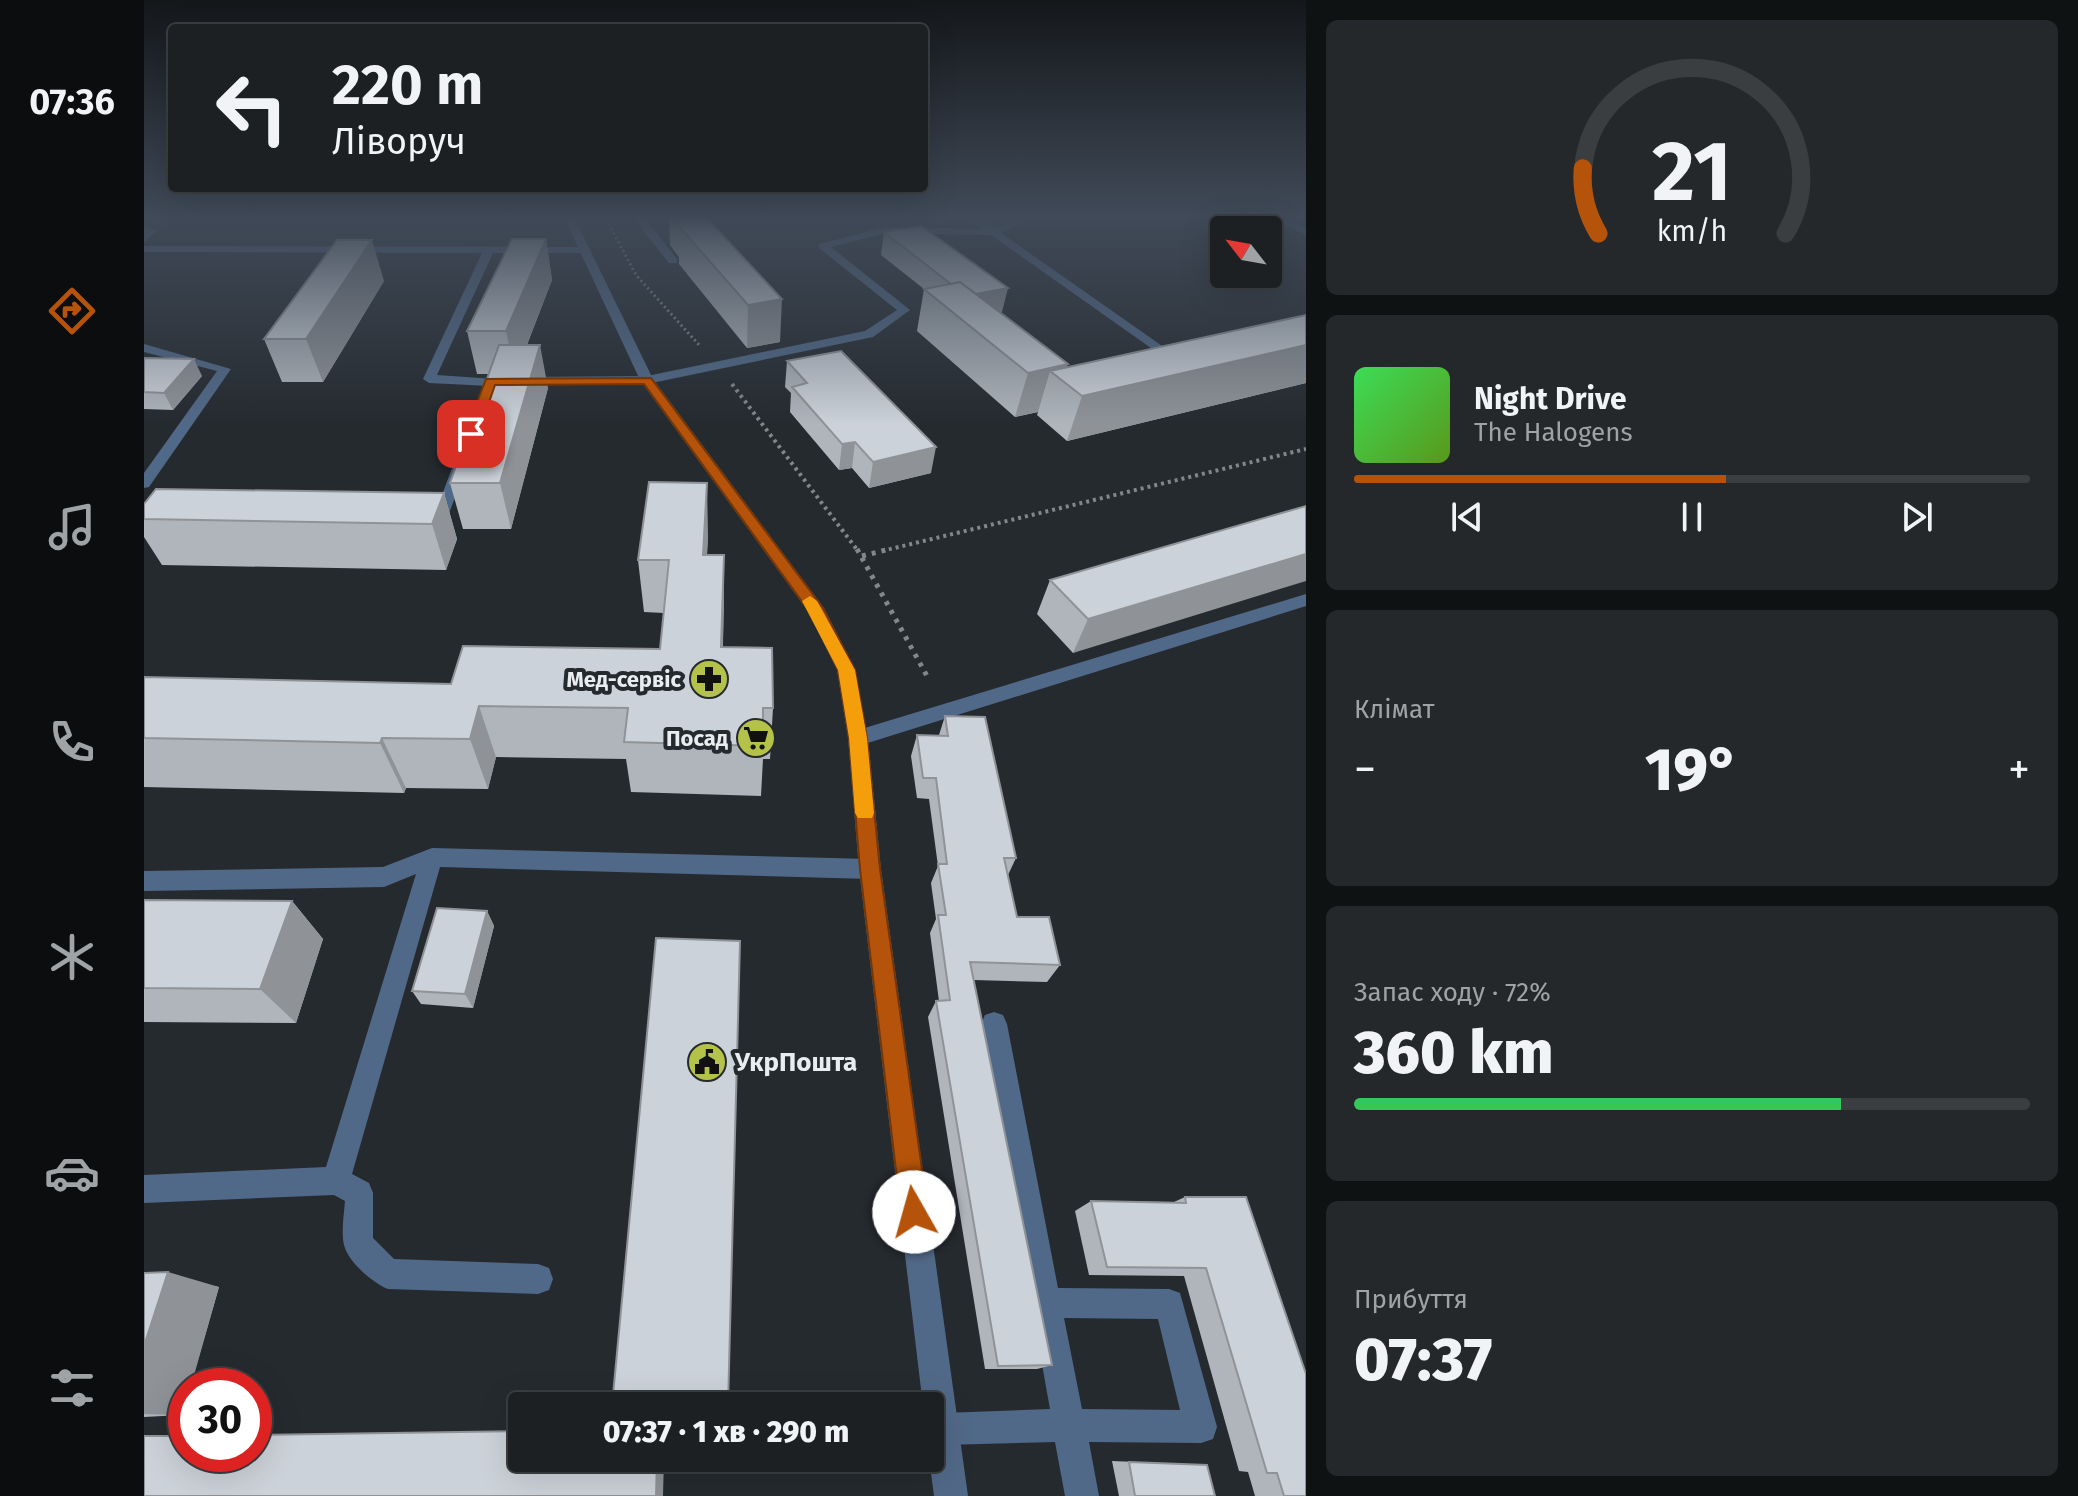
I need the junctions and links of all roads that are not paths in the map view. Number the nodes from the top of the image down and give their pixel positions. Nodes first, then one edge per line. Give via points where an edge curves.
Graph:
1 (473, 285) edge
2 (600, 285) edge
3 (872, 285) edge
4 (1066, 285) edge
5 (144, 348) edge
6 (1201, 363) edge
7 (647, 380) junction
8 (464, 454) edge
9 (144, 484) edge
10 (412, 513) edge
11 (1306, 600) edge
12 (858, 738) junction
13 (432, 857) junction
14 (870, 869) junction
15 (144, 881) edge
16 (994, 1024) dead end
17 (336, 1181) junction
18 (144, 1189) edge
19 (538, 1279) dead end
20 (1046, 1303) junction
21 (938, 1392) edge
22 (1069, 1425) junction
23 (944, 1429) edge
24 (944, 1437) edge
25 (951, 1496) edge
26 (1082, 1496) edge

1 - 7 street via 429,379 488,389
2 - 7 street
3 - 7 street via 904,310 869,334
4 - 6 street via 1179,368
5 - 9 street via 225,369
7 - 12 street via 818,612 846,670
8 - 10 street via 443,513
11 - 12 street
12 - 14 street
13 - 14 street
13 - 15 street via 384,877
13 - 17 street
14 - 21 street
16 - 20 street
17 - 18 street
17 - 19 street via 359,1193 358,1244 388,1274
20 - 22 street
20 - 22 street via 1169,1304 1201,1427
22 - 23 street
22 - 26 street
24 - 25 street

